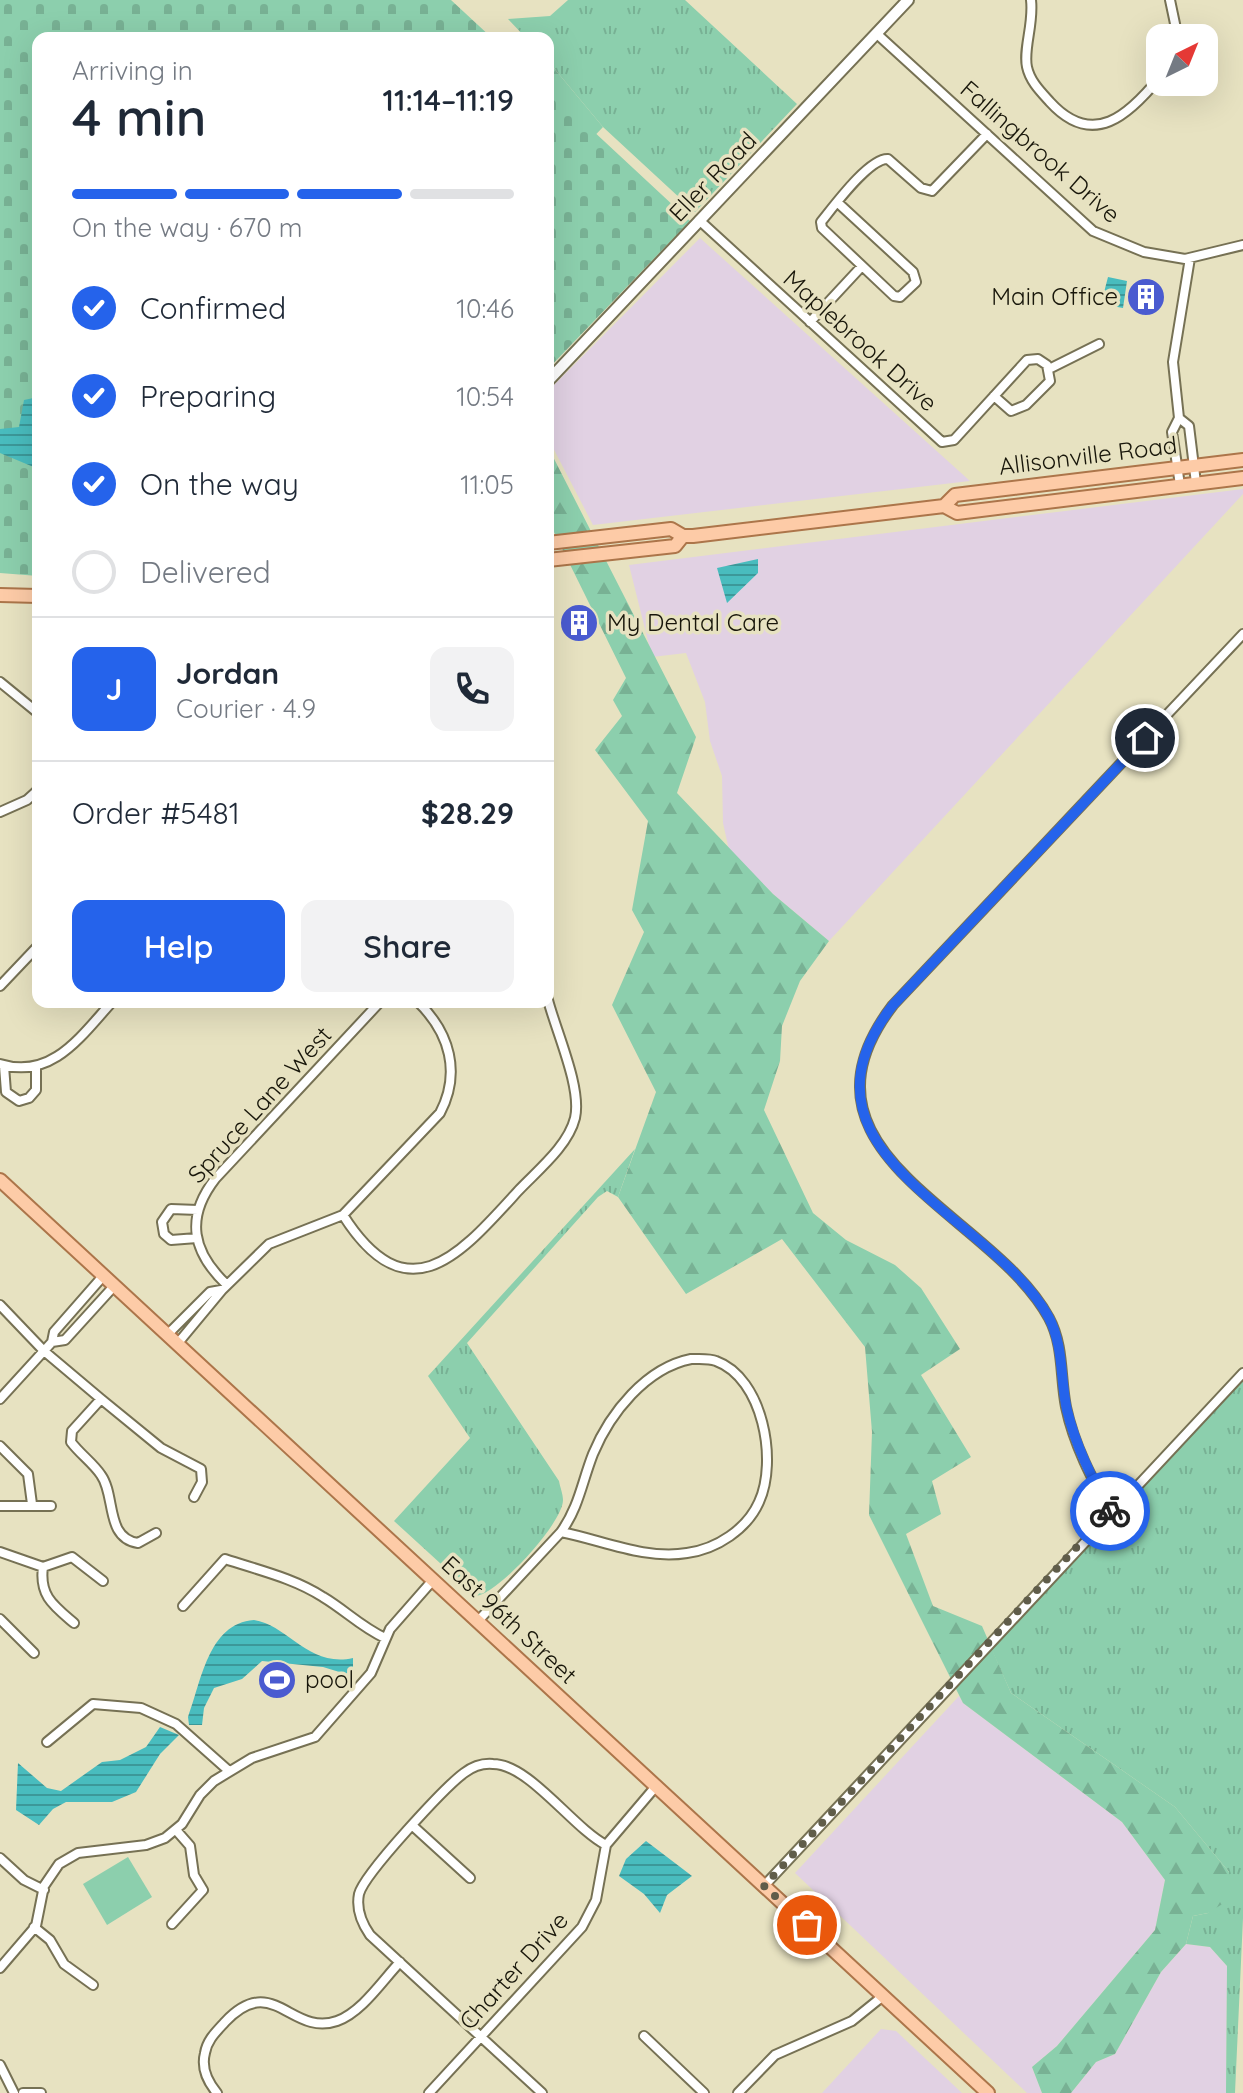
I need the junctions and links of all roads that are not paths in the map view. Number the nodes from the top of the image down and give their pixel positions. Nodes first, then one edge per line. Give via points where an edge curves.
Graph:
1 (908, 0) edge
2 (1031, 0) edge
3 (1170, 0) edge
4 (1175, 24) edge
5 (877, 34) junction
6 (1146, 92) edge
7 (987, 134) junction
8 (837, 202) junction
9 (699, 220) junction
10 (1243, 245) edge
11 (1190, 258) junction
12 (862, 266) junction
13 (810, 322) junction
14 (1099, 344) dead end
15 (1049, 369) junction
16 (554, 375) edge
17 (994, 396) junction
18 (1179, 418) junction
19 (1243, 460) edge
20 (1195, 465) junction
21 (1177, 468) junction
22 (1243, 478) edge
23 (1196, 483) junction
24 (1180, 485) junction
25 (944, 506) junction
26 (683, 536) junction
27 (554, 542) edge
28 (554, 559) edge
29 (0, 595) edge
30 (32, 596) edge
31 (1243, 634) edge
32 (0, 682) edge
33 (32, 708) edge
34 (32, 795) edge
35 (0, 812) edge
36 (32, 952) edge
37 (0, 986) edge
38 (106, 1008) edge
39 (374, 1008) edge
40 (423, 1008) edge
41 (550, 1008) edge
42 (2, 1065) edge
43 (36, 1067) junction
44 (0, 1180) edge
45 (198, 1210) junction
46 (343, 1215) junction
47 (197, 1238) junction
48 (104, 1275) junction
49 (115, 1285) junction
50 (225, 1287) junction
51 (0, 1305) edge
52 (173, 1338) junction
53 (52, 1342) junction
54 (44, 1351) junction
55 (1243, 1373) edge
56 (0, 1399) edge
57 (101, 1399) junction
58 (0, 1446) edge
59 (194, 1497) dead end
60 (32, 1504) junction
61 (0, 1506) edge
62 (51, 1506) dead end
63 (1111, 1513) junction
64 (561, 1532) junction
65 (156, 1533) dead end
66 (0, 1552) edge
67 (43, 1567) junction
68 (433, 1580) junction
69 (103, 1581) dead end
70 (183, 1606) dead end
71 (0, 1621) edge
72 (478, 1621) junction
73 (74, 1623) dead end
74 (385, 1638) junction
75 (34, 1653) dead end
76 (47, 1742) dead end
77 (229, 1771) junction
78 (657, 1785) junction
79 (414, 1827) junction
80 (176, 1830) junction
81 (606, 1845) junction
82 (0, 1858) edge
83 (470, 1878) dead end
84 (764, 1886) junction
85 (44, 1890) junction
86 (172, 1924) dead end
87 (34, 1927) junction
88 (400, 1962) junction
89 (0, 1968) edge
90 (93, 1985) dead end
91 (883, 1996) junction
92 (644, 2036) dead end
93 (481, 2037) junction
94 (0, 2065) edge
95 (14, 2093) edge
96 (23, 2093) edge
97 (41, 2093) edge
98 (217, 2093) edge
99 (429, 2093) edge
100 (542, 2093) edge
101 (704, 2093) edge
102 (738, 2093) edge
103 (988, 2093) edge

1 - 5 street, Eller Road
2 - 6 street via 1026,61 1037,87 1058,111 1083,123 1109,123
3 - 4 street
5 - 7 street, Fallingbrook Drive
5 - 9 street, Eller Road
7 - 8 street via 932,191 882,159
7 - 11 street, Fallingbrook Drive via 1093,231 1144,252
8 - 12 street via 822,228
8 - 12 street via 913,272 916,282 900,297 894,296
9 - 13 street, Maplebrook Drive
9 - 16 street, Eller Road
10 - 11 street, Fallingbrook Drive
11 - 18 street via 1173,362
12 - 13 street
13 - 17 street, Maplebrook Drive via 942,442 954,440
14 - 15 street, Maplebrook Drive
15 - 17 street, Maplebrook Drive via 1038,359 1027,360
15 - 17 street via 1050,381 1021,408 1011,411
18 - 20 street via 1189,426
18 - 21 street via 1173,426
19 - 20 main road, Allisonville Road
20 - 21 main road, Allisonville Road
20 - 23 street
21 - 24 street
21 - 25 main road, Allisonville Road via 955,495
22 - 23 main road, Allisonville Road
23 - 24 main road, Allisonville Road
24 - 25 main road, Allisonville Road via 957,513
25 - 26 main road, Allisonville Road
26 - 27 main road, Allisonville Road via 671,529
26 - 28 main road, Allisonville Road via 675,546
29 - 30 main road
31 - 63 street via 893,1005 868,1044 860,1078 865,1122 885,1156 1013,1274 1048,1317 1057,1334 1076,1443
32 - 33 street
34 - 35 street
36 - 37 street
38 - 43 street via 65,1052
39 - 45 street, Spruce Lane West via 215,1179
40 - 46 street via 443,1033 452,1081 440,1113
41 - 46 street via 577,1107 569,1133 466,1248 437,1266 416,1268 386,1259 369,1247
42 - 43 street
42 - 43 street via 6,1092 19,1101 36,1090
44 - 48 main road, East 96th Street
45 - 47 street, Spruce Lane West
45 - 47 street via 171,1209 162,1222 171,1240
46 - 50 street via 269,1244
47 - 50 street
48 - 49 main road, East 96th Street
48 - 53 street via 54,1332
49 - 52 main road, East 96th Street
49 - 53 street via 65,1340
50 - 52 street via 210,1292
51 - 54 street
52 - 68 main road, East 96th Street
53 - 54 street
54 - 56 street
54 - 57 street
55 - 63 street
57 - 59 street via 161,1448 197,1465 203,1478
57 - 65 street via 72,1431 71,1442 104,1480 122,1536 138,1543
58 - 60 street via 28,1474
60 - 61 street
60 - 62 street
63 - 84 street
64 - 64 street via 577,1507 607,1427 645,1383 665,1368 691,1359 715,1360 741,1380 761,1421 767,1466 759,1503 737,1530 715,1545 672,1554
64 - 72 street
66 - 67 street
67 - 69 street via 72,1557
67 - 73 street via 47,1599
68 - 72 main road, East 96th Street
68 - 74 street
70 - 74 street via 225,1559 290,1580
71 - 75 street
72 - 78 main road, East 96th Street
74 - 77 street via 375,1667 320,1733
76 - 77 street via 93,1704 136,1707 181,1728
77 - 80 street via 204,1790
78 - 81 street
78 - 84 main road, East 96th Street
79 - 81 street via 464,1773 500,1764
79 - 83 street
79 - 88 street via 368,1876 358,1901 367,1932
80 - 85 street via 150,1844 70,1856 52,1871
80 - 86 street via 190,1846 194,1875 203,1890
81 - 93 street, Charter Drive via 587,1920
82 - 85 street
84 - 91 main road, East 96th Street
85 - 87 street
87 - 89 street
87 - 90 street via 50,1940 64,1964
88 - 93 street
88 - 98 street via 353,2011 330,2023 311,2023 270,2002 242,2007 209,2041 204,2055 205,2073
91 - 102 street via 852,2021 775,2055
91 - 103 main road, East 96th Street
92 - 101 street
93 - 99 street, Charter Drive
93 - 100 street
94 - 95 street
96 - 97 street

